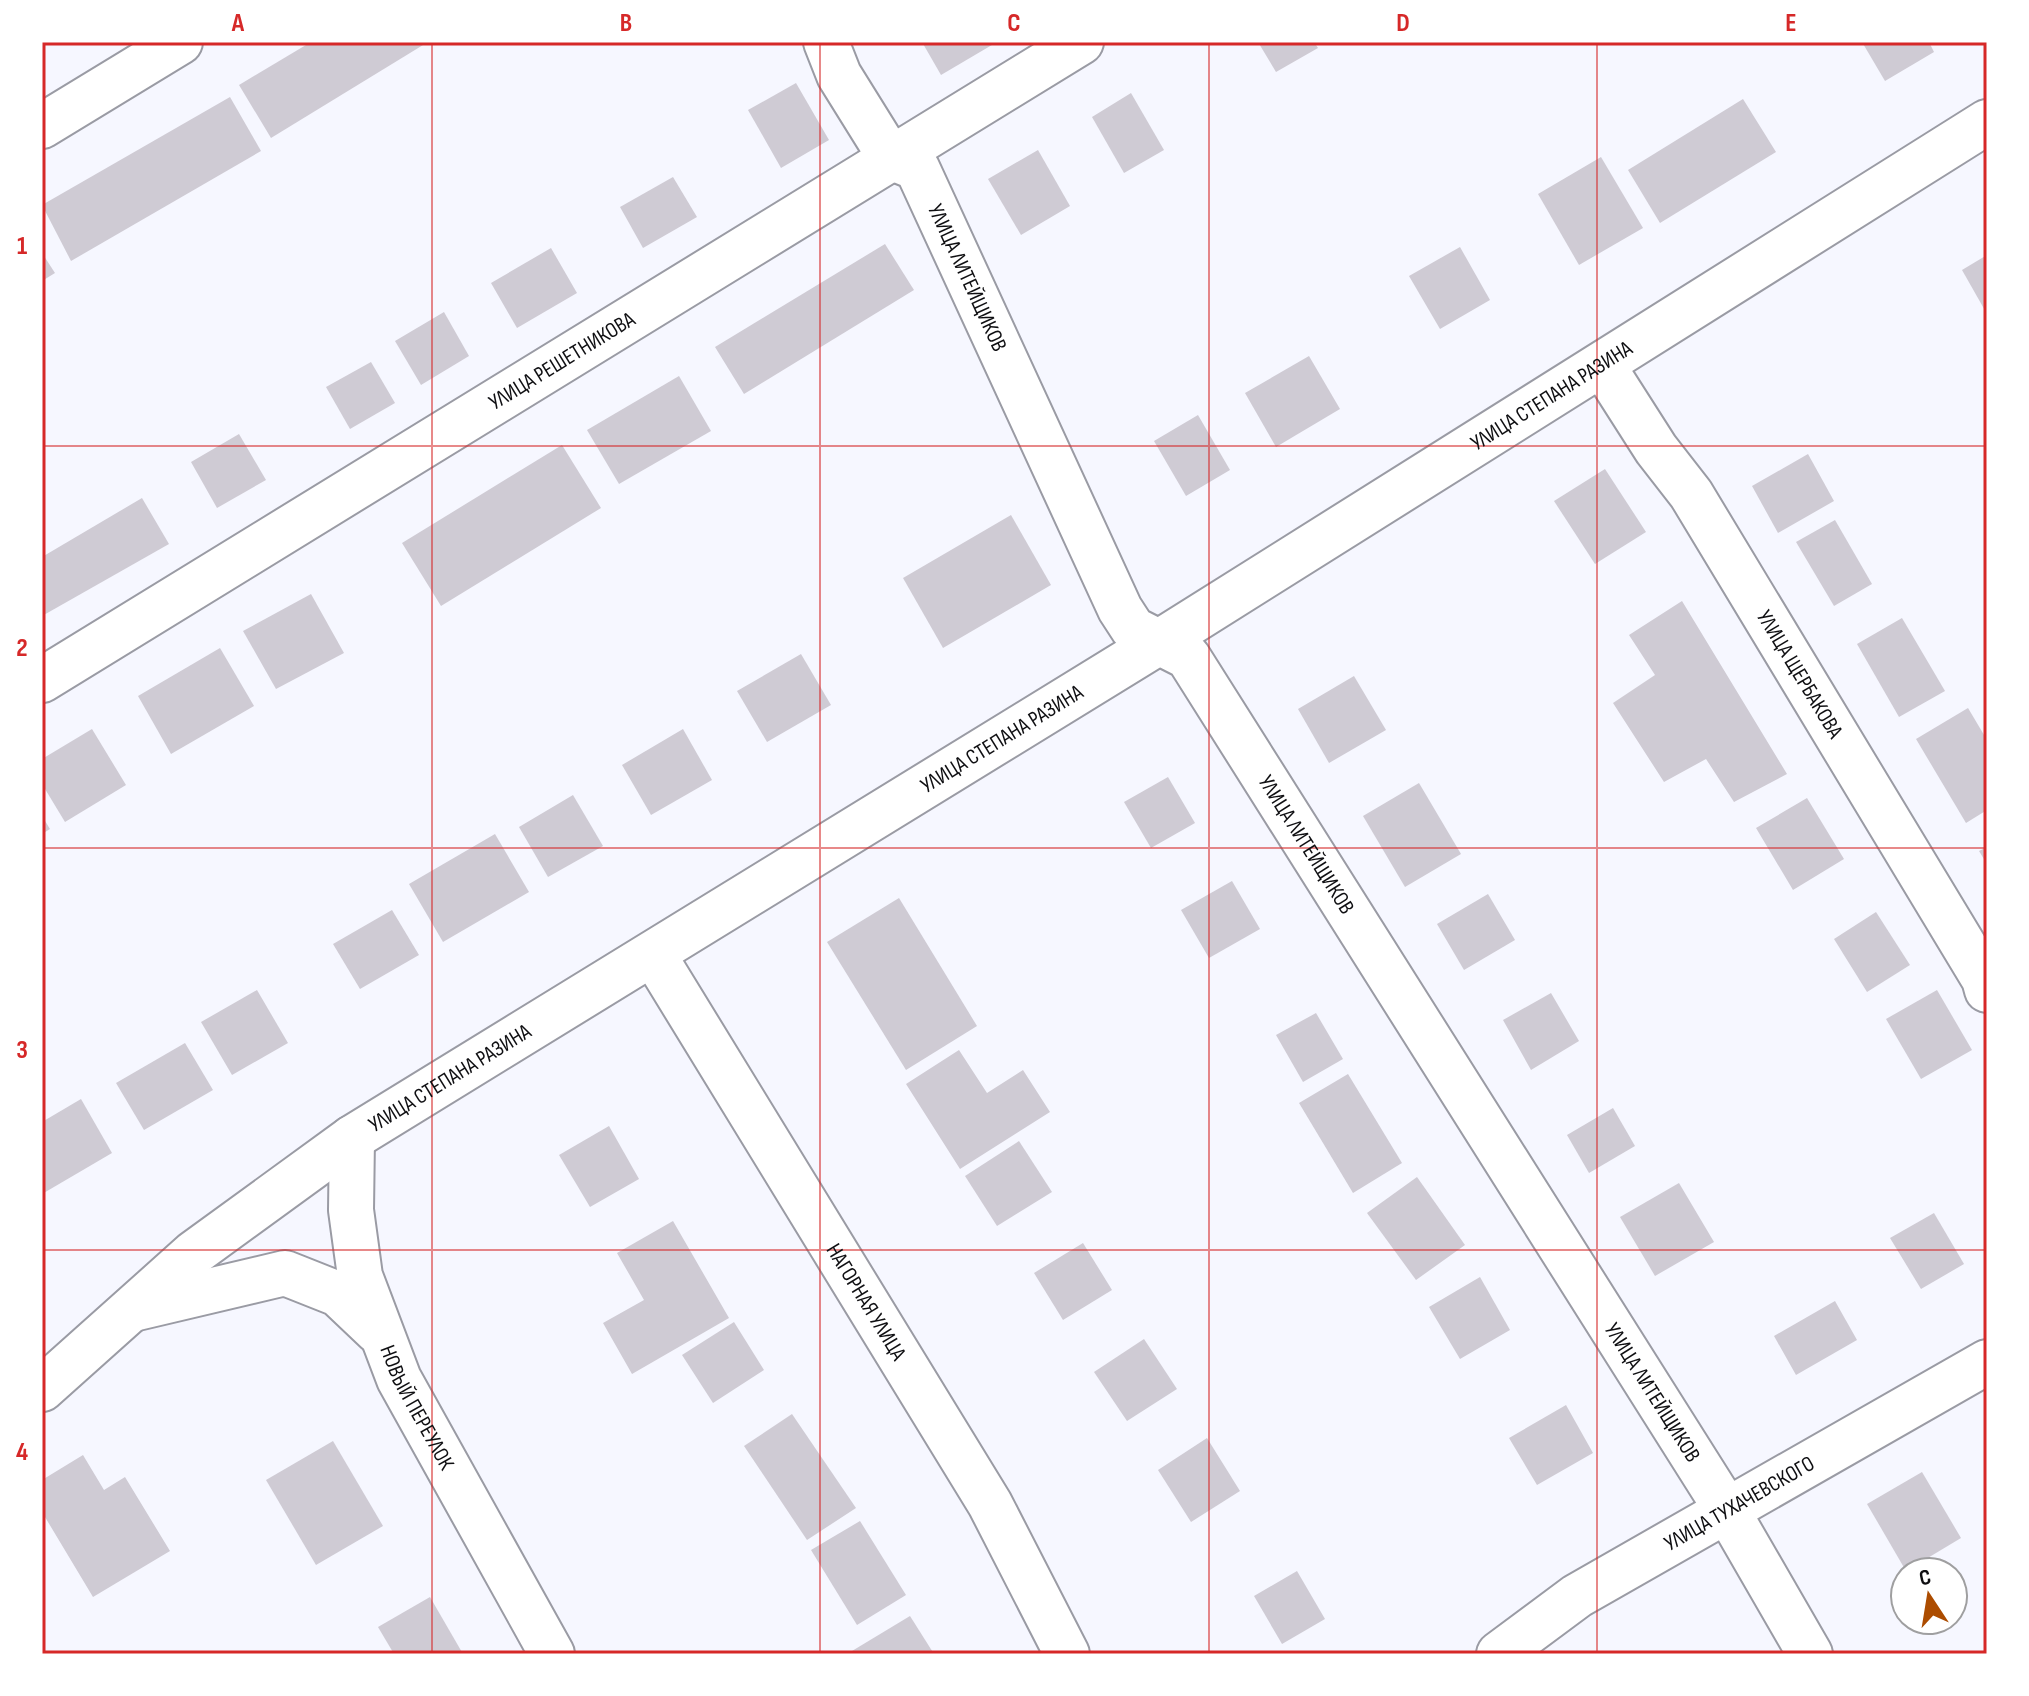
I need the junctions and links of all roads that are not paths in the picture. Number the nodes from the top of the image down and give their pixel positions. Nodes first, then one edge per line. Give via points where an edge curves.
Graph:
1 (180, 42) edge
2 (826, 42) edge
3 (1081, 42) edge
4 (1987, 122) edge
5 (42, 126) edge
6 (890, 157) junction
7 (1603, 366) junction
8 (1161, 641) junction
9 (42, 680) edge
10 (653, 954) junction
11 (1987, 990) edge
12 (352, 1138) junction
13 (130, 1310) junction
14 (383, 1337) junction
15 (1987, 1362) edge
16 (42, 1389) edge
17 (1728, 1512) junction
18 (552, 1654) edge
19 (1067, 1654) edge
20 (1499, 1654) edge
21 (1810, 1654) edge

1 - 5 street
2 - 6 street, УЛИЦА ЛИТЕЙЩИКОВ via 839,75
3 - 6 street, УЛИЦА РЕШЕТНИКОВА
4 - 7 street, УЛИЦА СТЕПАНА РАЗИНА
6 - 8 street, УЛИЦА ЛИТЕЙЩИКОВ via 917,168 1120,609 1133,629
6 - 9 street, УЛИЦА РЕШЕТНИКОВА
7 - 8 street, УЛИЦА СТЕПАНА РАЗИНА
7 - 11 street, УЛИЦА ЩЕРБАКОВА via 1691,494
8 - 10 street, УЛИЦА СТЕПАНА РАЗИНА
8 - 17 street, УЛИЦА ЛИТЕЙЩИКОВ via 1188,657
10 - 12 street, УЛИЦА СТЕПАНА РАЗИНА
10 - 19 street, НАГОРНАЯ УЛИЦА via 990,1504
12 - 13 street, УЛИЦА СТЕПАНА РАЗИНА via 194,1253
12 - 14 street, НОВЫЙ ПЕРЕУЛОК via 351,1210 360,1276
13 - 14 street via 285,1273 338,1294
13 - 16 street, УЛИЦА СТЕПАНА РАЗИНА
14 - 18 street, НОВЫЙ ПЕРЕУЛОК via 399,1379
15 - 17 street, УЛИЦА ТУХАЧЕВСКОГО
17 - 20 street, УЛИЦА ТУХАЧЕВСКОГО via 1577,1596
17 - 21 street, УЛИЦА ЛИТЕЙЩИКОВ

